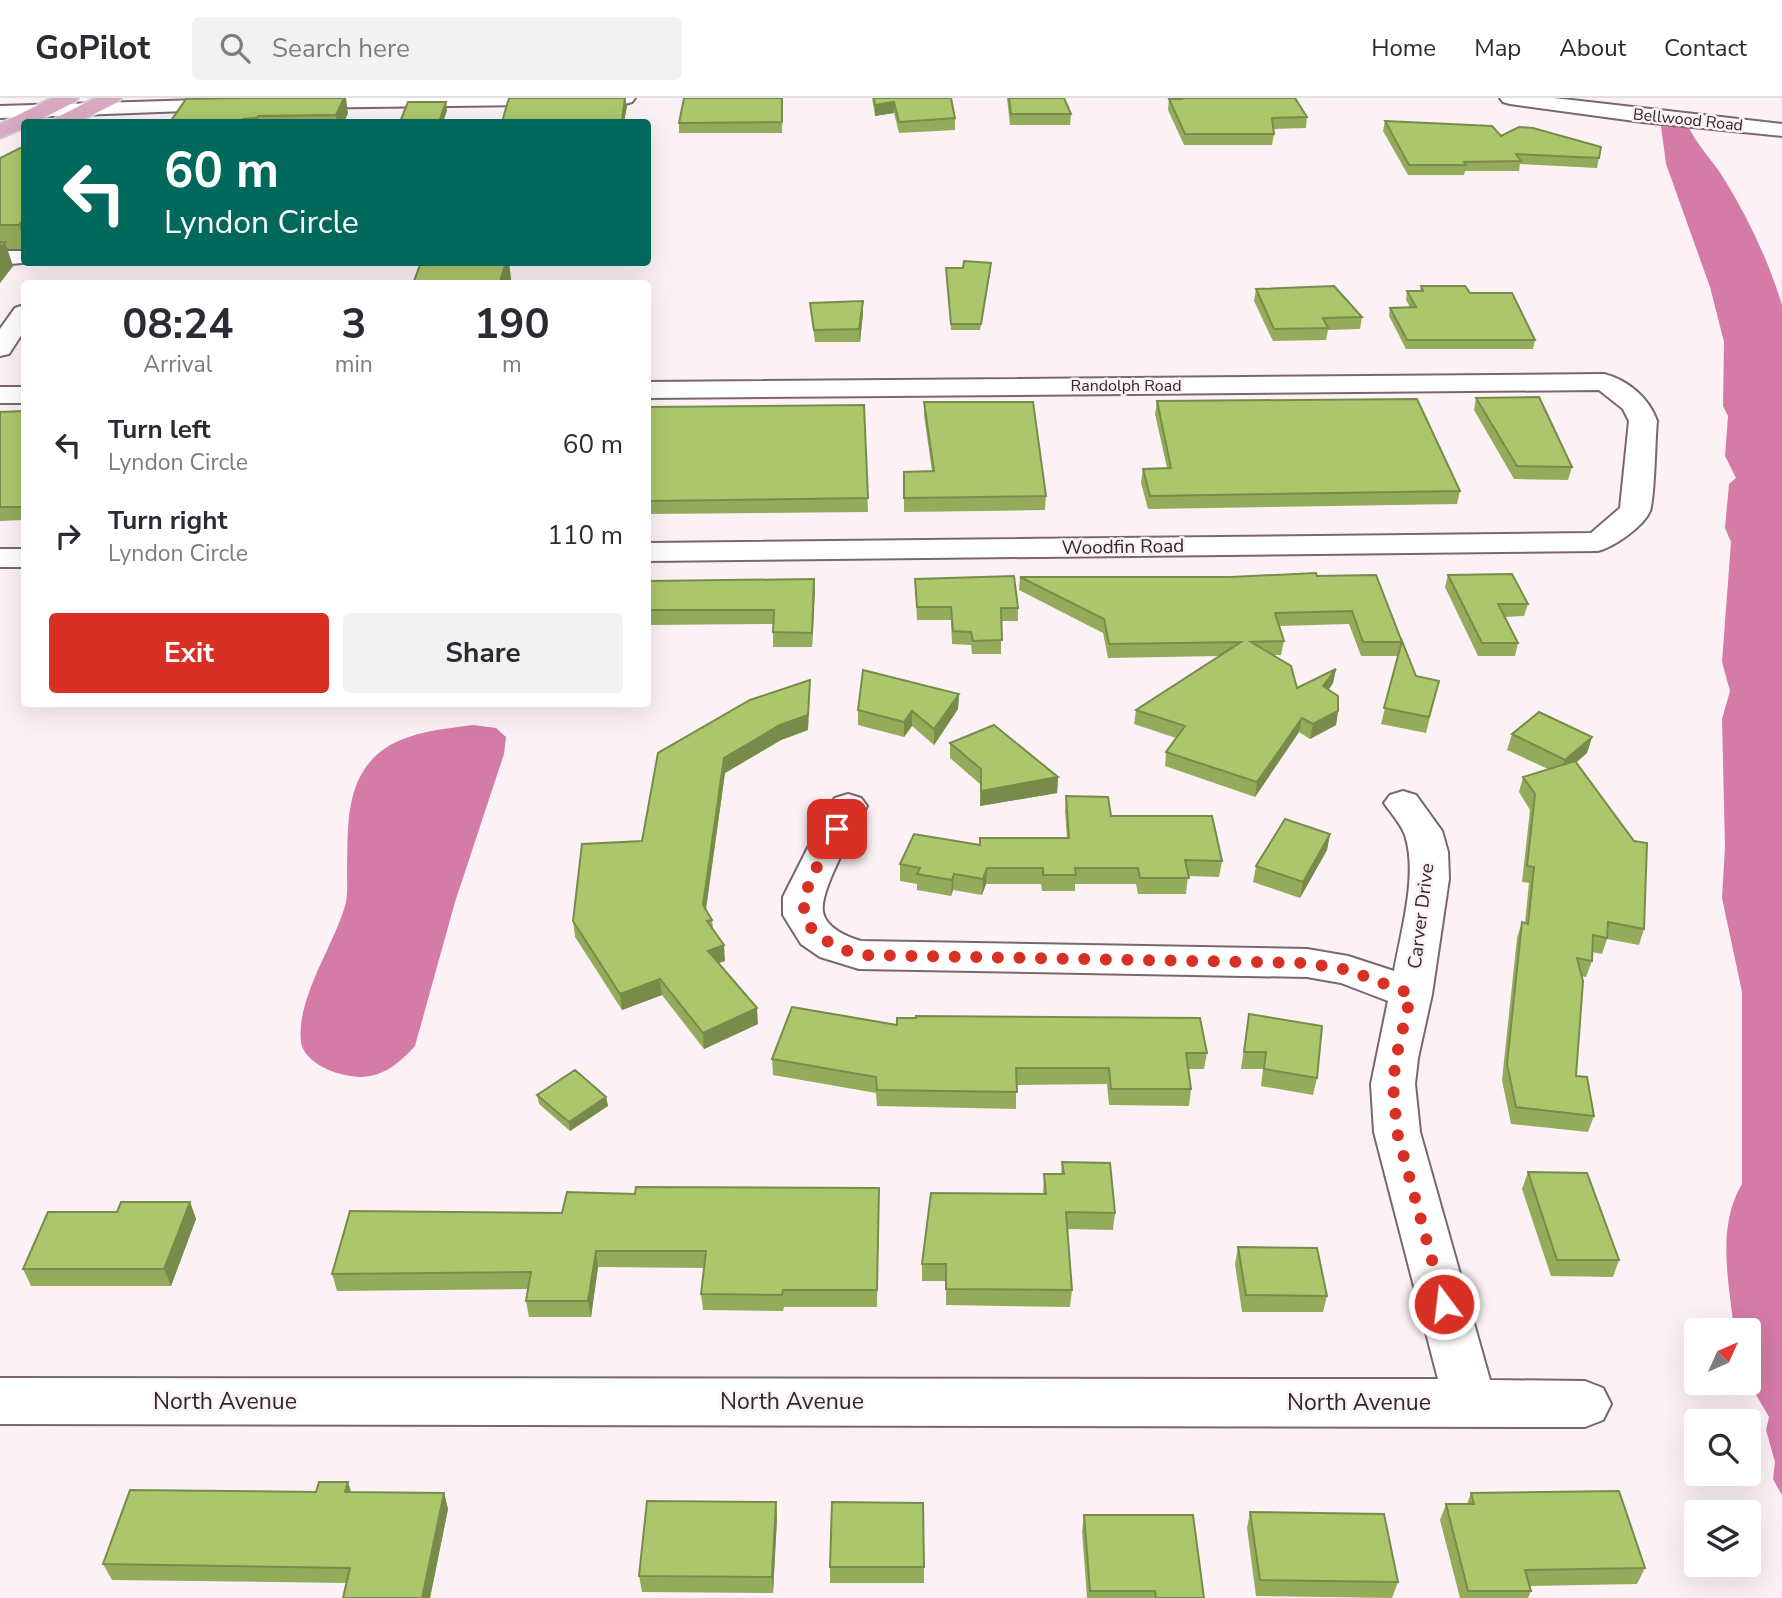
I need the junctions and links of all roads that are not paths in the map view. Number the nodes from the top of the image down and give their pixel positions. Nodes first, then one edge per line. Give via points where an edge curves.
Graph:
1 (20, 98) edge
2 (68, 98) edge
3 (111, 98) edge
4 (625, 98) edge
5 (1510, 98) edge
6 (150, 107) junction
7 (90, 109) junction
8 (42, 111) junction
9 (1, 119) edge
10 (69, 119) edge
11 (121, 119) edge
12 (1782, 130) edge
13 (21, 144) edge
14 (0, 155) edge
15 (0, 240) edge
16 (21, 240) edge
17 (0, 258) edge
18 (21, 258) edge
19 (0, 298) edge
20 (21, 298) edge
21 (21, 317) edge
22 (0, 348) edge
23 (651, 390) edge
24 (0, 395) edge
25 (21, 395) edge
26 (1598, 542) joint
27 (651, 552) edge
28 (0, 558) edge
29 (21, 558) edge
30 (1403, 803) dead end
31 (848, 806) dead end
32 (1411, 994) junction
33 (0, 1401) edge
34 (1471, 1402) junction
35 (1585, 1404) dead end

1 - 9 street
2 - 8 main road
3 - 7 main road
4 - 6 street
5 - 12 street, Bellwood Road
6 - 7 street
6 - 11 street
7 - 8 street
7 - 10 main road
8 - 9 main road
13 - 14 main road
15 - 16 street
17 - 18 street
19 - 20 street
21 - 22 street
23 - 26 street, Randolph Road via 1604,382 1632,401 1643,421 1635,510
24 - 25 street
26 - 27 street, Woodfin Road
28 - 29 street
30 - 32 street, Carver Drive via 1423,831 1429,852
31 - 32 street via 803,897 803,915 809,925 834,947 859,955 1307,963 1348,970
32 - 34 street, Carver Drive via 1393,1084 1397,1132
33 - 34 street, North Avenue
34 - 35 street, North Avenue

